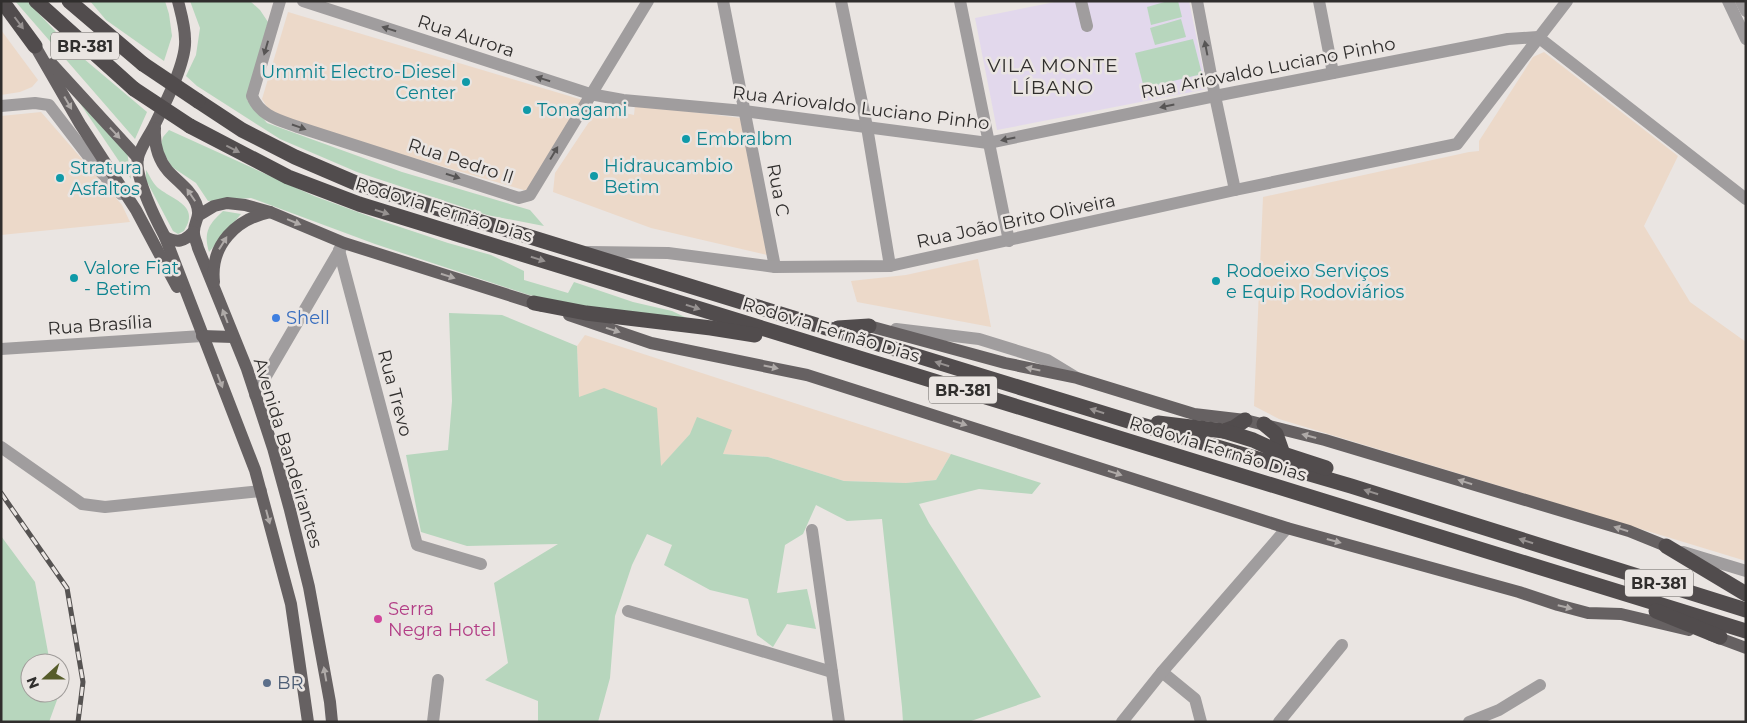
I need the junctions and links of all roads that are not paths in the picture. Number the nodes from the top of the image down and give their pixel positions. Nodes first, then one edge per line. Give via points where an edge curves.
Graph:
1 (2, 1) edge
2 (36, 1) edge
3 (280, 1) edge
4 (303, 1) edge
5 (648, 1) edge
6 (723, 1) edge
7 (841, 1) edge
8 (960, 1) edge
9 (1081, 1) edge
10 (1198, 1) edge
11 (1319, 1) edge
12 (1567, 1) edge
13 (1728, 1) edge
14 (1741, 1) edge
15 (178, 3) edge
16 (74, 4) edge
17 (1746, 11) edge
18 (1087, 26) dead end
19 (1538, 37) junction
20 (1746, 39) edge
21 (35, 46) junction
22 (1333, 73) junction
23 (590, 94) junction
24 (1215, 96) junction
25 (1, 106) edge
26 (744, 111) junction
27 (155, 125) junction
28 (866, 127) junction
29 (988, 143) junction
30 (138, 158) junction
31 (1235, 190) junction
32 (1746, 199) edge
33 (136, 210) junction
34 (270, 212) junction
35 (199, 214) junction
36 (193, 232) junction
37 (165, 237) junction
38 (1009, 241) junction
39 (341, 246) junction
40 (578, 251) junction
41 (890, 266) junction
42 (776, 267) junction
43 (215, 290) junction
44 (534, 303) junction
45 (869, 326) joint
46 (828, 328) junction
47 (202, 336) junction
48 (233, 337) junction
49 (1, 349) edge
50 (845, 354) junction
51 (255, 395) junction
52 (1245, 420) junction
53 (1135, 423) junction
54 (1264, 424) junction
55 (1224, 431) junction
56 (1, 447) edge
57 (1283, 454) junction
58 (1351, 486) junction
59 (261, 491) junction
60 (1287, 528) junction
61 (812, 530) dead end
62 (1666, 546) junction
63 (481, 564) dead end
64 (1746, 571) edge
65 (1746, 577) edge
66 (1575, 579) junction
67 (1746, 593) edge
68 (1746, 610) edge
69 (628, 611) dead end
70 (1746, 630) edge
71 (1720, 637) junction
72 (1342, 644) dead end
73 (1746, 648) edge
74 (832, 672) junction
75 (1162, 672) junction
76 (438, 680) dead end
77 (1540, 685) dead end
78 (308, 722) edge
79 (332, 722) edge
80 (433, 722) edge
81 (839, 722) edge
82 (1122, 722) edge
83 (1201, 722) edge
84 (1279, 722) edge
85 (1469, 722) edge

1 -> 21 highway
2 -> 50 highway, Rodovia Fernão Dias / BR-381, bridge via 134,89 190,126 288,177 359,204
3 -> 23 street, Rua Pedro II via 252,96 265,114 519,198 530,195
23 -> 4 street, Rua Aurora
5 - 23 street, Rua Pedro II
6 - 26 street, Rua C
7 - 28 street
8 - 29 street
9 - 18 street
24 -> 10 street
11 - 22 street
12 - 19 street
13 - 20 street
14 - 17 street
15 - 27 main road via 186,40 181,63
16 - 40 highway, Rodovia Fernão Dias / BR-381, bridge via 143,64 242,130 295,157 358,184
19 - 22 street, Rua Ariovaldo Luciano Pinho via 1508,39
19 - 31 street, Rua João Brito Oliveira via 1456,144
19 - 32 street
21 -> 30 main road
21 -> 33 main road via 80,124
22 - 24 street, Rua Ariovaldo Luciano Pinho
23 - 26 street, Rua Ariovaldo Luciano Pinho
24 -> 29 street, Rua Ariovaldo Luciano Pinho
24 - 31 street
25 - 33 street via 49,105 99,170
26 - 28 street, Rua Ariovaldo Luciano Pinho
26 - 42 street, Rua C
27 - 30 main road
35 -> 27 main road via 192,194 169,172 159,157 154,141
28 - 29 street, Rua Ariovaldo Luciano Pinho
28 - 41 street
29 - 38 street
30 - 37 main road, Avenida Bandeirantes via 142,186
31 - 38 street, Rua João Brito Oliveira
33 - 47 main road
34 - 35 main road, BR-381 via 227,203
34 -> 39 main road, BR-381
43 -> 34 main road via 214,263 225,238 245,220
35 - 36 main road
36 - 37 main road via 181,241
36 - 43 main road, Avenida Bandeirantes
37 - 47 main road, Avenida Bandeirantes
38 - 41 street, Rua João Brito Oliveira
39 -> 44 main road, BR-381
39 - 51 street
39 - 63 street, Rua Trevo via 417,545
40 - 42 street, Rua João Brito Oliveira via 668,253
40 - 46 highway, Rodovia Fernão Dias / BR-381
41 - 42 street, Rua João Brito Oliveira
48 -> 43 main road, Avenida Bandeirantes
44 - 50 highway, BR-381 via 586,313 739,332
44 -> 60 main road, BR-381 via 651,342 807,374
45 - 46 highway, BR-381
45 - 52 main road, Rodovia Fernão Dias / BR-381 via 1004,363 1078,378 1194,414
53 -> 46 highway, Rodovia Fernão Dias / BR-381
47 - 48 main road
47 - 49 street, Rua Brasília
47 -> 59 main road, Avenida Bandeirantes
48 - 51 main road, Avenida Bandeirantes
50 - 66 highway, Rodovia Fernão Dias / BR-381
79 -> 51 main road, Avenida Bandeirantes via 309,587 273,448
52 - 54 main road, Rodovia Fernão Dias / BR-381
52 - 55 highway
53 - 55 highway via 1163,423
53 - 58 highway, Rodovia Fernão Dias / BR-381
54 - 57 highway via 1276,434
62 -> 54 main road, Rodovia Fernão Dias / BR-381 via 1630,531
55 - 57 highway
56 - 59 street via 82,504 105,507
57 - 58 highway via 1337,471
68 -> 58 highway, Rodovia Fernão Dias / BR-381
59 -> 78 main road, Avenida Bandeirantes via 291,604
60 -> 71 main road, BR-381 via 1558,605 1588,612 1621,614
60 - 75 street
61 - 74 street
62 - 64 street
62 - 67 highway, BR-381
65 - 67 highway, BR-381 via 1742,585
66 - 70 highway, Rodovia Fernão Dias / BR-381
66 - 71 highway
69 - 74 street
71 - 73 main road, BR-381
72 - 84 street
74 - 81 street
75 - 82 street
75 - 83 street via 1195,699
76 - 80 street
77 - 85 street via 1499,710

